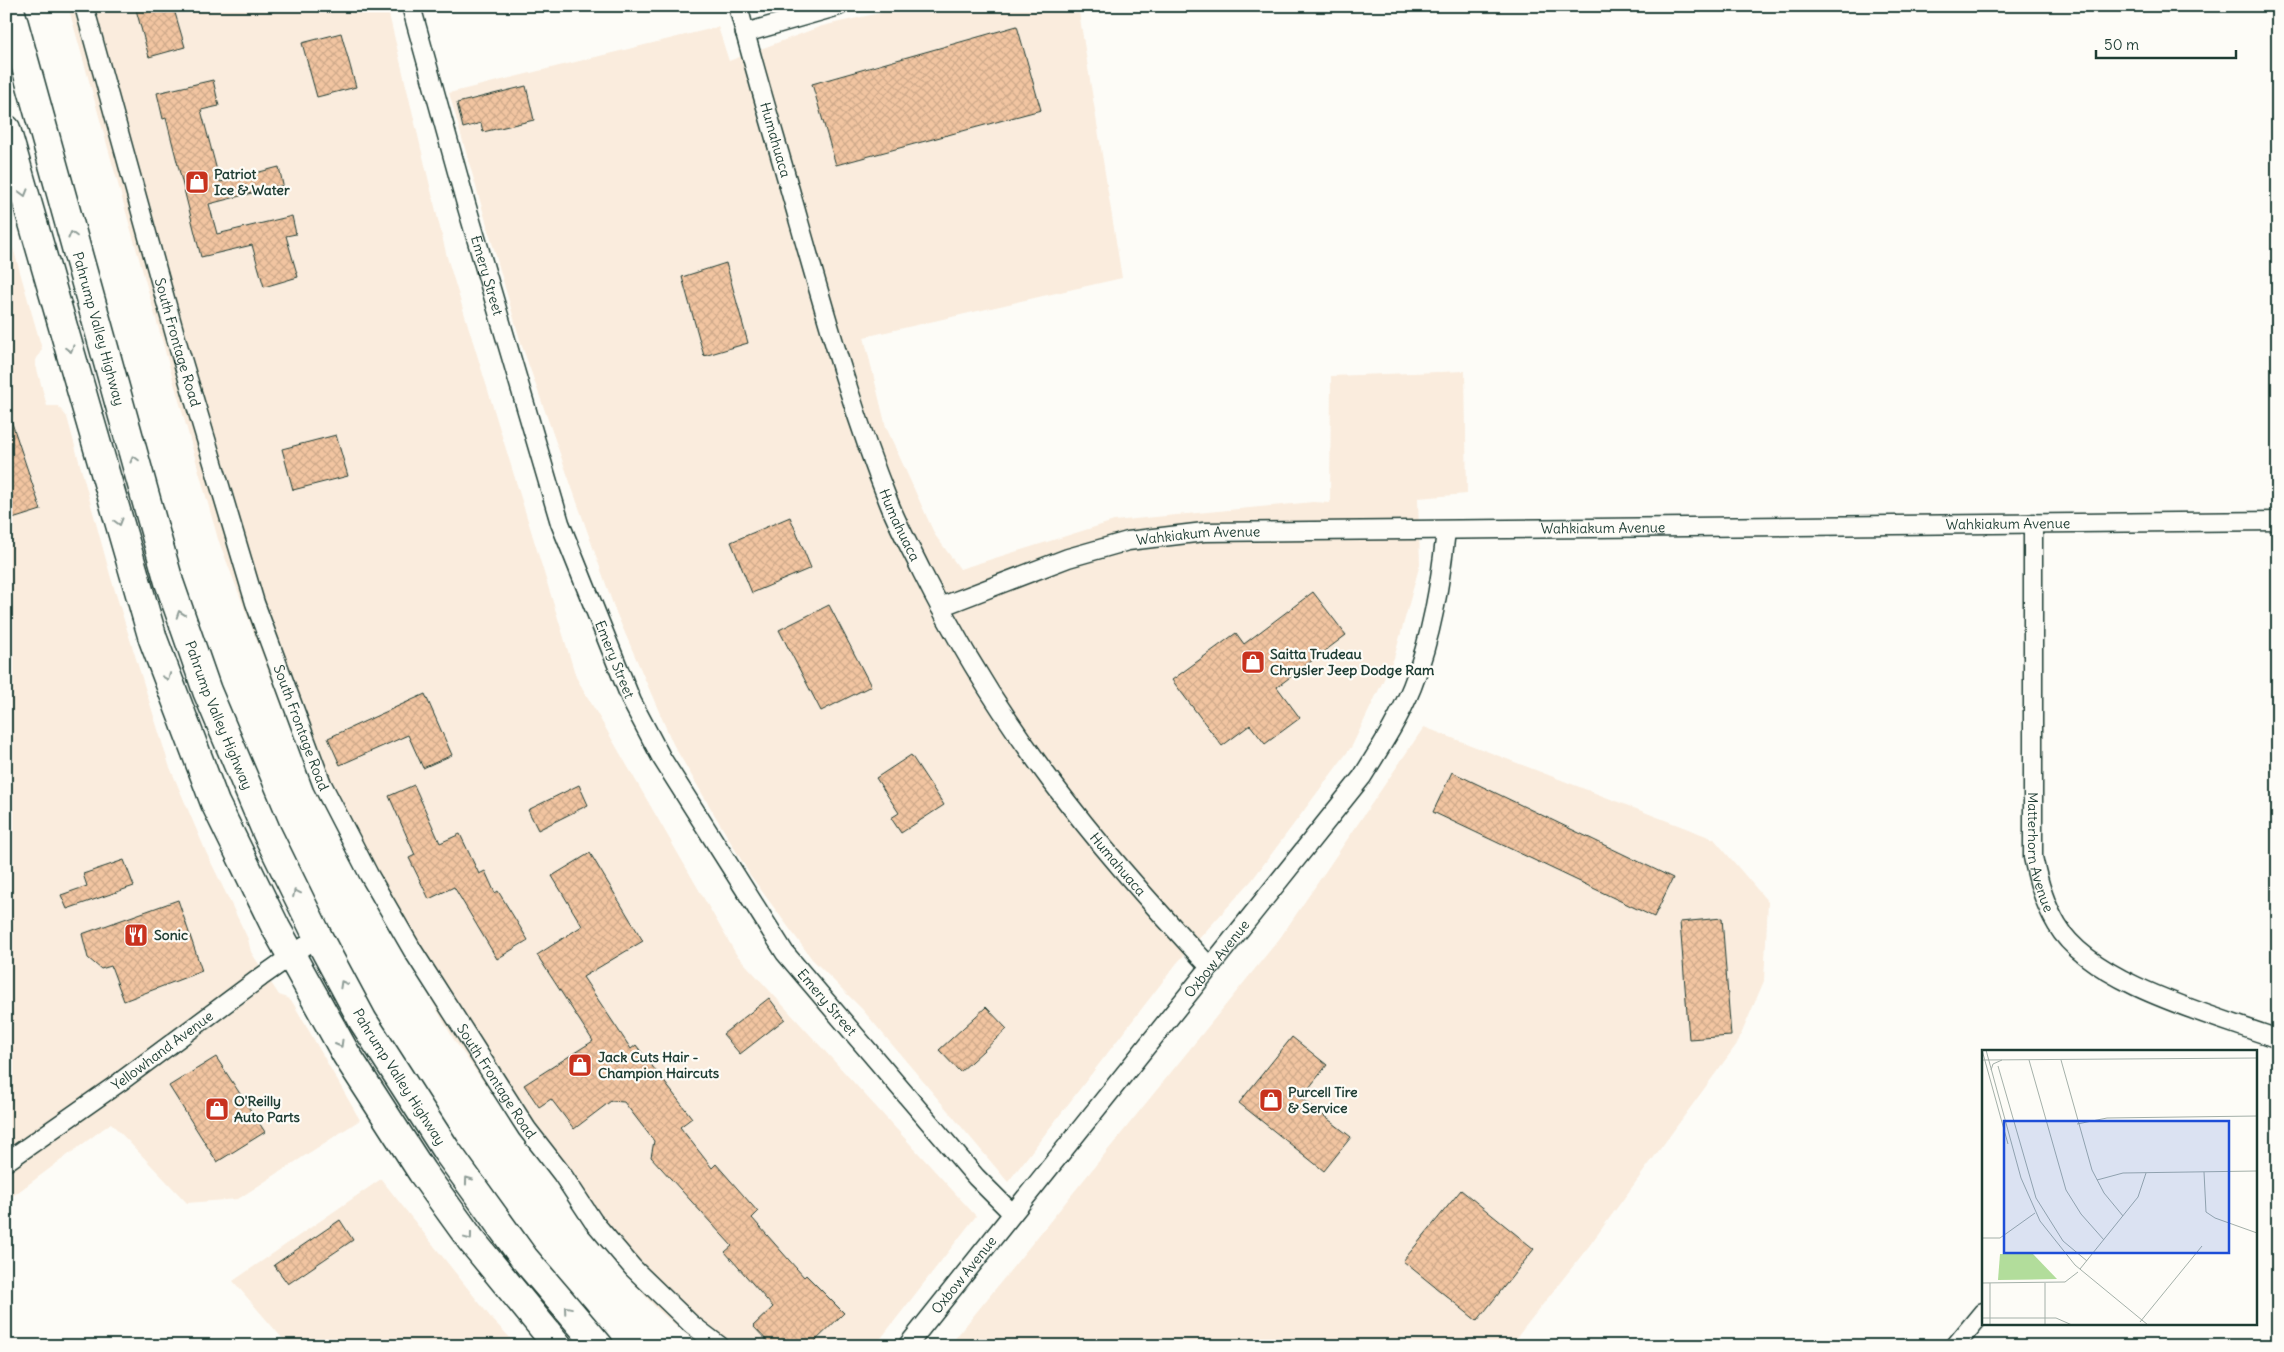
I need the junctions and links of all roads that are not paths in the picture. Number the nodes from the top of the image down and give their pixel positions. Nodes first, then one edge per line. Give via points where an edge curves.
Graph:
1 (9, 6) edge
2 (84, 6) edge
3 (411, 6) edge
4 (738, 6) edge
5 (838, 6) edge
6 (745, 33) junction
7 (6, 37) edge
8 (25, 60) junction
9 (6, 129) edge
10 (2278, 521) edge
11 (2033, 523) junction
12 (1446, 531) junction
13 (940, 607) junction
14 (318, 937) junction
15 (291, 956) junction
16 (1210, 968) junction
17 (2278, 1038) edge
18 (6, 1162) edge
19 (1012, 1213) junction
20 (1982, 1313) edge
21 (558, 1346) edge
22 (599, 1346) edge
23 (720, 1346) edge
24 (907, 1346) edge
25 (1955, 1346) edge

1 - 8 highway, Pahrump Valley Highway
2 - 23 street, South Frontage Road via 179,349 255,602 322,784 413,951 527,1129 593,1221 633,1268 691,1324
3 - 19 street, Emery Street via 560,523 632,702 661,757 785,953 976,1177
4 - 6 street, Humahuaca
5 - 6 street
6 - 13 street, Humahuaca via 834,348 889,504
7 - 8 highway
14 -> 8 highway, Pahrump Valley Highway via 267,833 207,691 169,582
9 -> 15 highway via 153,639 215,803
10 - 11 street, Wahkiakum Avenue
11 - 12 street, Wahkiakum Avenue
11 - 17 street, Matterhorn Avenue via 2033,857 2040,892 2058,926 2082,953 2118,978
12 - 13 street, Wahkiakum Avenue via 1204,532 1128,541 1068,558
12 - 16 street, Oxbow Avenue via 1438,600 1427,646 1389,734 1362,777
13 - 16 street, Humahuaca via 988,691 1058,793 1151,905
14 - 15 street, Yellowhand Avenue
22 -> 14 highway, Pahrump Valley Highway via 524,1258 446,1150 363,1020
15 - 18 street, Yellowhand Avenue
15 -> 21 highway via 346,1054 422,1172 471,1240
16 - 19 street, Oxbow Avenue
19 - 24 street, Oxbow Avenue
20 - 25 street

